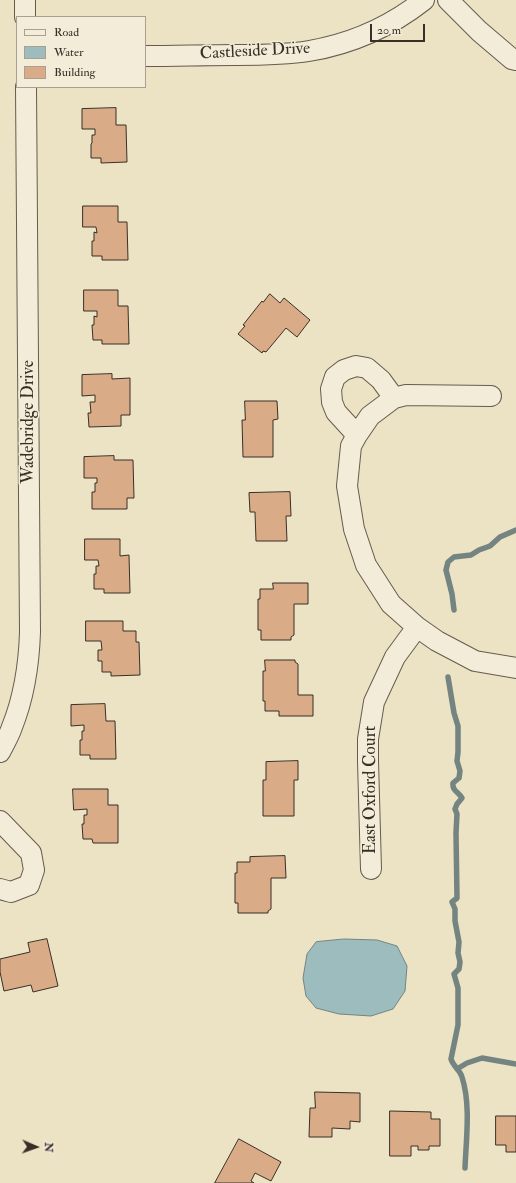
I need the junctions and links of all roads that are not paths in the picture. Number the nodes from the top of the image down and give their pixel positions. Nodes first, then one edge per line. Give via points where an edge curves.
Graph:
1 (25, 0) edge
2 (424, 0) edge
3 (448, 0) edge
4 (25, 16) edge
5 (146, 56) edge
6 (516, 60) edge
7 (26, 88) edge
8 (491, 396) dead end
9 (394, 398) junction
10 (357, 435) junction
11 (417, 627) junction
12 (516, 668) edge
13 (0, 752) edge
14 (0, 821) edge
15 (371, 869) dead end
16 (0, 889) edge

1 - 4 street
2 - 5 street, Castleside Drive via 382,27 344,43 309,51 272,55
3 - 6 street via 479,31
7 - 13 street, Wadebridge Drive via 30,647 24,691
8 - 9 street via 406,395
9 - 10 street via 370,416
9 - 10 street via 381,380 367,368 356,366 344,370 335,378 331,389 332,402 336,412
10 - 11 street via 351,446 347,486 354,529 366,566 391,604
11 - 12 street via 475,661
11 - 15 street, East Oxford Court via 395,657 374,702 368,739
14 - 16 street via 31,853 34,870 29,885 11,892

